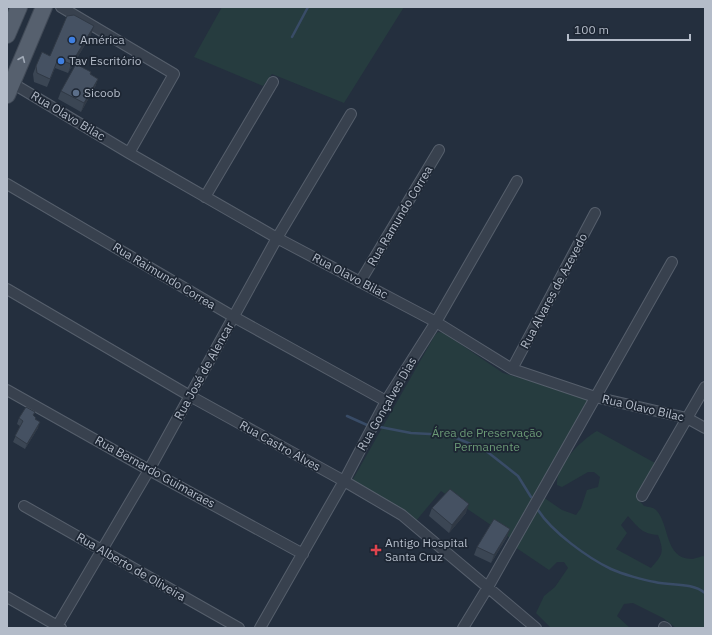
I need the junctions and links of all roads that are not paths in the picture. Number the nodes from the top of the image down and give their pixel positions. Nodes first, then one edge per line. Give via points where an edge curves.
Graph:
1 (19, 7) edge
2 (44, 7) edge
3 (61, 7) edge
4 (7, 35) edge
5 (273, 82) dead end
6 (10, 89) edge
7 (352, 114) dead end
8 (439, 150) dead end
9 (129, 153) junction
10 (517, 181) dead end
11 (7, 184) edge
12 (205, 197) junction
13 (595, 213) dead end
14 (277, 238) junction
15 (672, 262) dead end
16 (360, 282) junction
17 (7, 289) edge
18 (234, 317) junction
19 (436, 322) junction
20 (512, 369) junction
21 (705, 387) edge
22 (7, 390) edge
23 (190, 396) junction
24 (595, 396) junction
25 (386, 402) junction
26 (687, 418) junction
27 (705, 428) edge
28 (150, 470) junction
29 (344, 481) junction
30 (642, 496) dead end
31 (24, 506) dead end
32 (102, 551) junction
33 (303, 554) junction
34 (488, 587) junction
35 (7, 598) edge
36 (58, 627) edge
37 (239, 628) edge
38 (260, 628) edge
39 (463, 628) edge
40 (536, 628) edge

1 - 4 main road
6 -> 2 main road
3 - 9 street via 174,74
5 - 12 street
6 - 9 street, Rua Olavo Bilac
7 - 14 street, Rua José de Alencar
8 - 16 street, Rua Ramundo Correa
9 - 12 street, Rua Olavo Bilac
10 - 19 street, Rua Gonçalves Dias
11 - 18 street, Rua Raimundo Correa
12 - 14 street, Rua Olavo Bilac
13 - 20 street, Rua Alvares de Azevedo
14 - 16 street, Rua Olavo Bilac
14 - 18 street, Rua José de Alencar
15 - 24 street
16 - 19 street, Rua Olavo Bilac
17 - 23 street, Rua Castro Alves
18 - 23 street, Rua José de Alencar
18 - 25 street, Rua Raimundo Correa
19 - 20 street, Rua Olavo Bilac
19 - 25 street, Rua Gonçalves Dias
20 - 24 street, Rua Olavo Bilac
21 - 26 street
22 - 28 street, Rua Bernardo Guimaraes
23 - 28 street, Rua José de Alencar
23 - 29 street, Rua Castro Alves
24 - 26 street, Rua Olavo Bilac
24 - 34 street
25 - 29 street, Rua Gonçalves Dias
26 - 27 street, Rua Olavo Bilac
26 - 30 street
28 - 32 street, Rua José de Alencar
28 - 33 street, Rua Bernardo Guimaraes
29 - 33 street, Rua Gonçalves Dias
29 - 34 street, Rua Castro Alves via 402,515
31 - 32 street, Rua Alberto de Oliveira
32 - 36 street, Rua José de Alencar
32 - 37 street, Rua Alberto de Oliveira
33 - 38 street, Rua Gonçalves Dias
34 - 39 street
34 - 40 street, Rua Castro Alves
35 - 36 street

